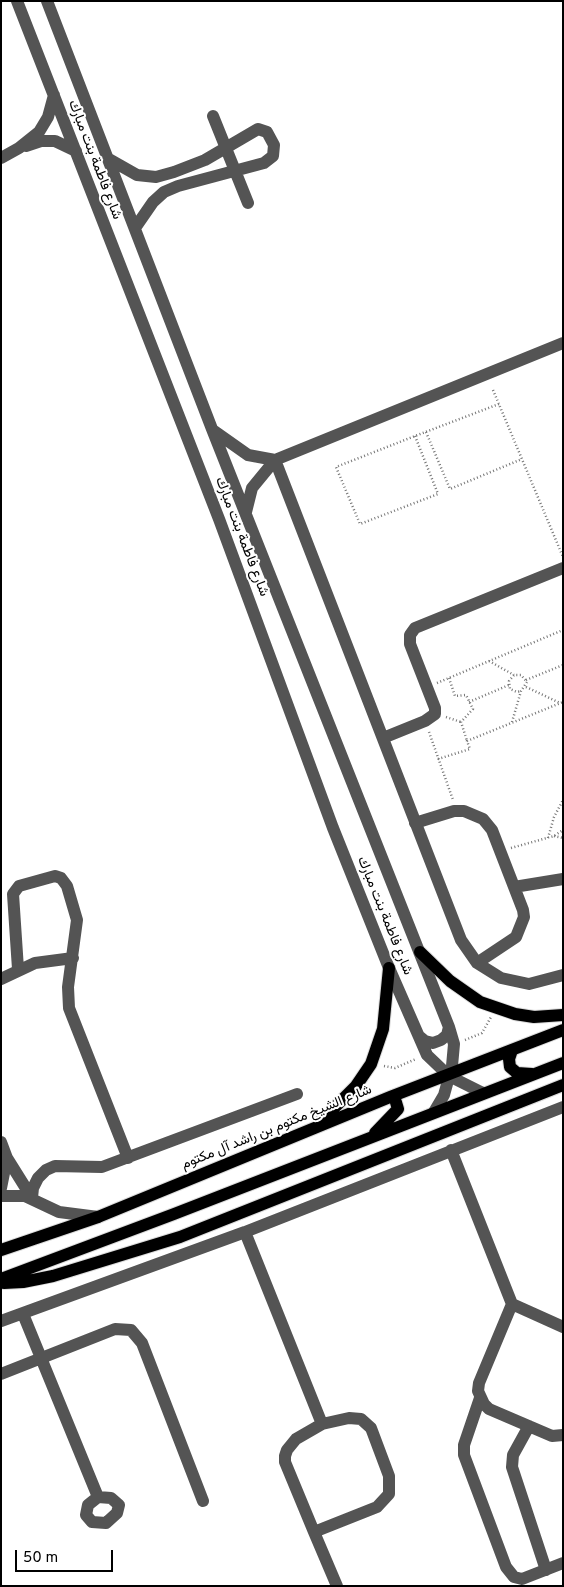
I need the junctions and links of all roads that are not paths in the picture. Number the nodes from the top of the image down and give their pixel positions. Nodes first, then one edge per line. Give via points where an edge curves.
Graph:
1 (17, 1) edge
2 (47, 1) edge
3 (54, 95) junction
4 (213, 116) dead end
5 (19, 148) junction
6 (226, 149) junction
7 (76, 151) junction
8 (1, 158) edge
9 (107, 158) junction
10 (234, 170) junction
11 (174, 172) junction
12 (178, 186) junction
13 (248, 203) dead end
14 (134, 228) junction
15 (563, 342) edge
16 (212, 429) junction
17 (276, 460) junction
18 (246, 512) junction
19 (563, 568) edge
20 (382, 738) junction
21 (416, 823) junction
22 (563, 879) edge
23 (514, 887) junction
24 (420, 952) junction
25 (73, 958) junction
26 (477, 963) junction
27 (389, 968) junction
28 (18, 970) junction
29 (563, 975) edge
30 (1, 979) edge
31 (563, 1016) edge
32 (449, 1027) junction
33 (563, 1030) edge
34 (419, 1036) junction
35 (512, 1050) junction
36 (563, 1062) edge
37 (533, 1074) junction
38 (449, 1076) junction
39 (563, 1085) edge
40 (483, 1093) junction
41 (297, 1094) dead end
42 (390, 1097) junction
43 (563, 1107) edge
44 (434, 1112) junction
45 (313, 1129) junction
46 (373, 1135) junction
47 (1, 1142) edge
48 (451, 1150) junction
49 (7, 1158) junction
50 (128, 1158) junction
51 (1, 1188) edge
52 (1, 1196) edge
53 (32, 1198) junction
54 (98, 1218) junction
55 (245, 1232) junction
56 (1, 1250) edge
57 (1, 1281) edge
58 (512, 1304) junction
59 (23, 1314) junction
60 (1, 1321) edge
61 (563, 1327) edge
62 (42, 1358) junction
63 (1, 1374) edge
64 (480, 1398) junction
65 (322, 1424) junction
66 (529, 1426) junction
67 (563, 1435) edge
68 (98, 1497) dead end
69 (203, 1501) dead end
70 (314, 1532) junction
71 (563, 1563) edge
72 (546, 1570) junction
73 (337, 1586) edge

1 - 3 street, شارع فاطمة بنت مبارك
2 - 9 street, شارع فاطمة بنت مبارك
3 - 5 street via 44,125
3 - 7 street, شارع فاطمة بنت مبارك
4 - 6 street
5 - 7 street via 48,141
5 - 8 street
6 - 10 street
6 - 10 street via 258,129 267,132 272,140 275,150 271,159
6 - 11 street
7 - 27 street, شارع فاطمة بنت مبارك
9 - 11 street via 137,175 156,177
9 - 14 street, شارع فاطمة بنت مبارك
10 - 12 street
10 - 13 street
11 - 12 street
12 - 14 street via 158,196
14 - 16 street, شارع فاطمة بنت مبارك
15 - 17 street
16 - 17 street via 248,455
16 - 18 street, شارع فاطمة بنت مبارك
17 - 18 street via 252,488
17 - 20 street
18 - 24 street, شارع فاطمة بنت مبارك
19 - 20 street via 415,628 409,640 436,711 433,717
20 - 21 street
21 - 23 street via 457,810 471,812 483,819 492,830
21 - 26 street via 460,940
22 - 23 street
23 - 26 street via 524,917 520,932 511,942
24 - 31 main road via 464,993 496,1009 534,1017
24 - 32 street, شارع فاطمة بنت مبارك
25 - 28 street via 45,961
25 - 28 street via 77,928 74,906 65,881 50,878 19,886 13,894
25 - 50 street via 68,987 70,1013
26 - 29 street via 488,972 514,982 543,982
27 - 34 street, شارع فاطمة بنت مبارك
27 - 45 main road via 384,1029 371,1064 348,1095
28 - 30 street
32 - 34 street via 447,1035 433,1043
32 - 38 street, شارع فاطمة بنت مبارك via 454,1044
33 - 35 main road, شارع الشيخ مكتوم بن راشد آل مكتوم
34 - 38 street, شارع فاطمة بنت مبارك via 427,1055
35 - 37 main road via 510,1067 517,1073
35 - 38 main road, شارع الشيخ مكتوم بن راشد آل مكتوم
36 - 37 main road
37 - 40 main road
38 - 40 street, شارع فاطمة بنت مبارك
38 - 42 main road, شارع الشيخ مكتوم بن راشد آل مكتوم
38 - 44 street, شارع فاطمة بنت مبارك via 444,1095
39 - 57 main road via 180,1237 53,1276 23,1282
40 - 44 main road
41 - 50 street
42 - 45 main road, شارع الشيخ مكتوم بن راشد آل مكتوم
42 - 46 main road via 395,1099 398,1109
43 - 48 street
44 - 46 main road
45 - 54 main road, شارع الشيخ مكتوم بن راشد آل مكتوم
46 - 57 main road
47 - 49 street
48 - 55 street
48 - 58 street
49 - 51 street
49 - 53 street
50 - 53 street via 102,1167 55,1166 38,1178
52 - 53 street
53 - 54 street via 59,1212
54 - 56 main road, شارع الشيخ مكتوم بن راشد آل مكتوم
55 - 59 street
55 - 65 street
58 - 61 street
58 - 64 street via 479,1383
59 - 60 street
59 - 62 street
62 - 63 street
62 - 68 street
62 - 69 street via 115,1328 131,1330 138,1336
64 - 66 street via 489,1409
64 - 72 street via 464,1445 466,1465 510,1574 522,1579
65 - 70 street via 290,1444 285,1456
65 - 70 street via 349,1418 367,1423 390,1485 384,1502 377,1507
66 - 67 street via 552,1436
66 - 72 street via 513,1455 512,1467
70 - 73 street
71 - 72 street

